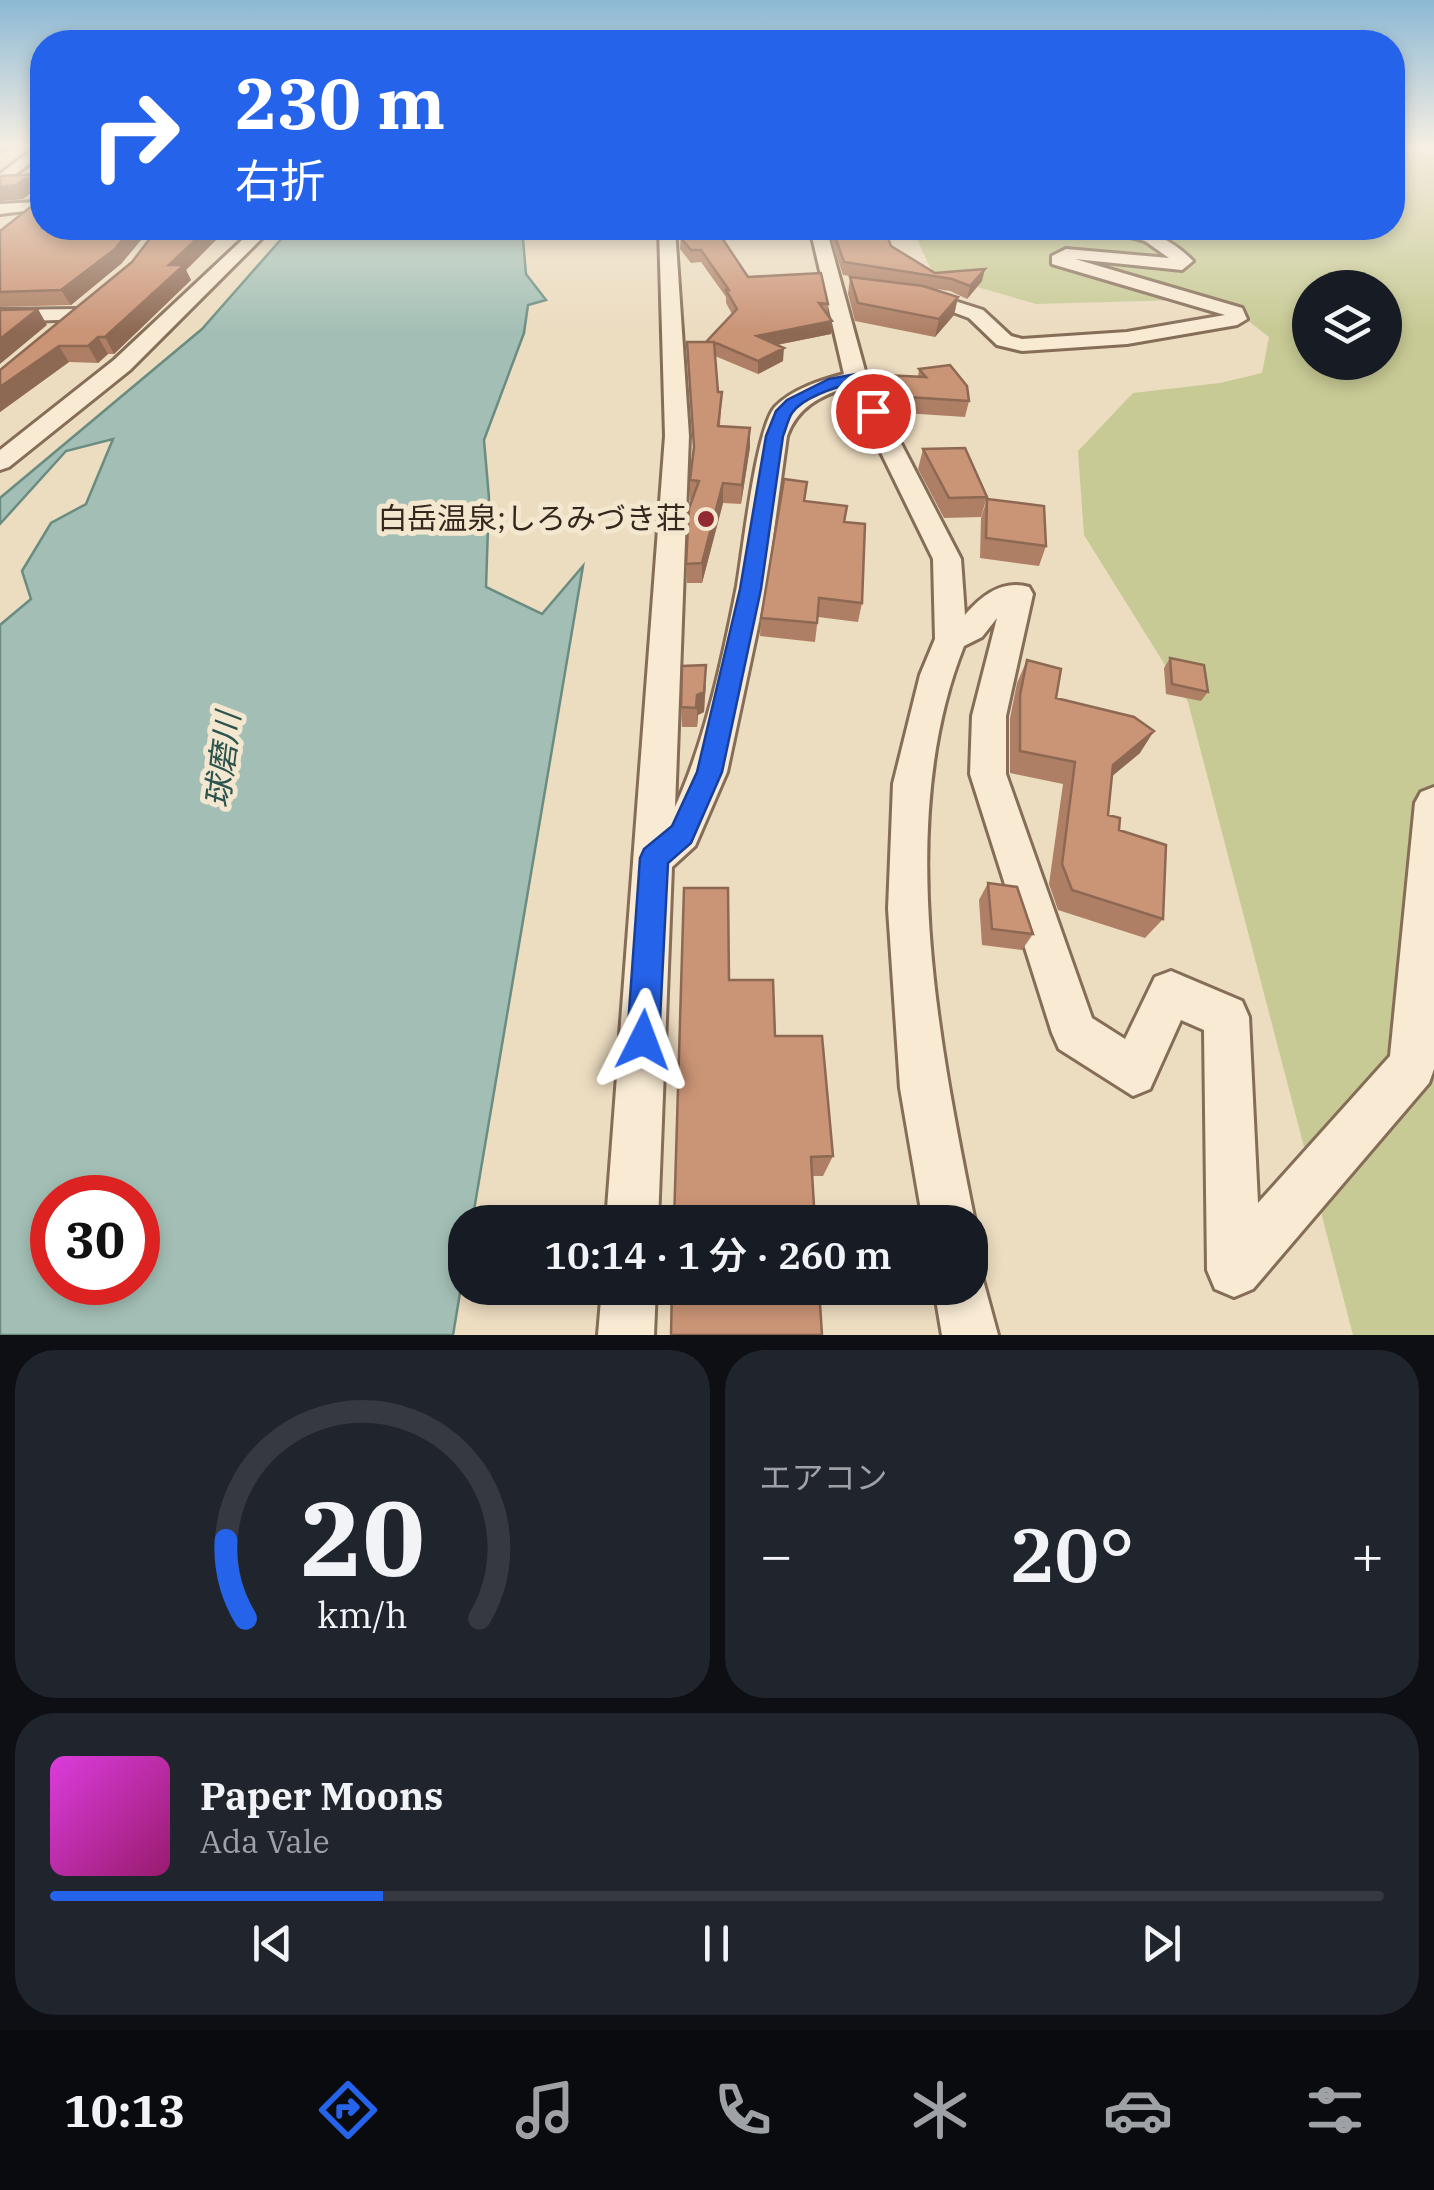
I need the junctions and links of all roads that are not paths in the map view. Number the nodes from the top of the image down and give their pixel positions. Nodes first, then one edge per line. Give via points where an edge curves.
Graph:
1 (252, 240) edge
2 (668, 240) edge
3 (823, 240) edge
4 (1154, 240) edge
5 (900, 292) edge
6 (0, 316) edge
7 (50, 339) edge
8 (856, 378) junction
9 (0, 462) edge
10 (951, 639) junction
11 (1434, 804) edge
12 (654, 858) junction
13 (633, 1205) edge
14 (946, 1205) edge
15 (627, 1305) edge
16 (964, 1305) edge
17 (626, 1335) edge
18 (970, 1335) edge

1 - 9 street via 122,365
2 - 12 street via 677,436
3 - 8 street via 841,284
4 - 5 street via 1184,261 1078,254 1058,260 1200,299 1235,312 1237,319 1127,338 1022,345 1004,341 976,314
6 - 7 street via 85,309
8 - 10 street via 947,559
8 - 12 street via 823,387 784,411 709,772 681,834
10 - 11 street via 993,602 1018,594 989,716 988,774 1075,1033 1132,1072 1170,993 1226,1017 1234,1270 1412,1066
10 - 14 street via 911,784 909,909 924,1088
12 - 13 street
15 - 17 street
16 - 18 street

